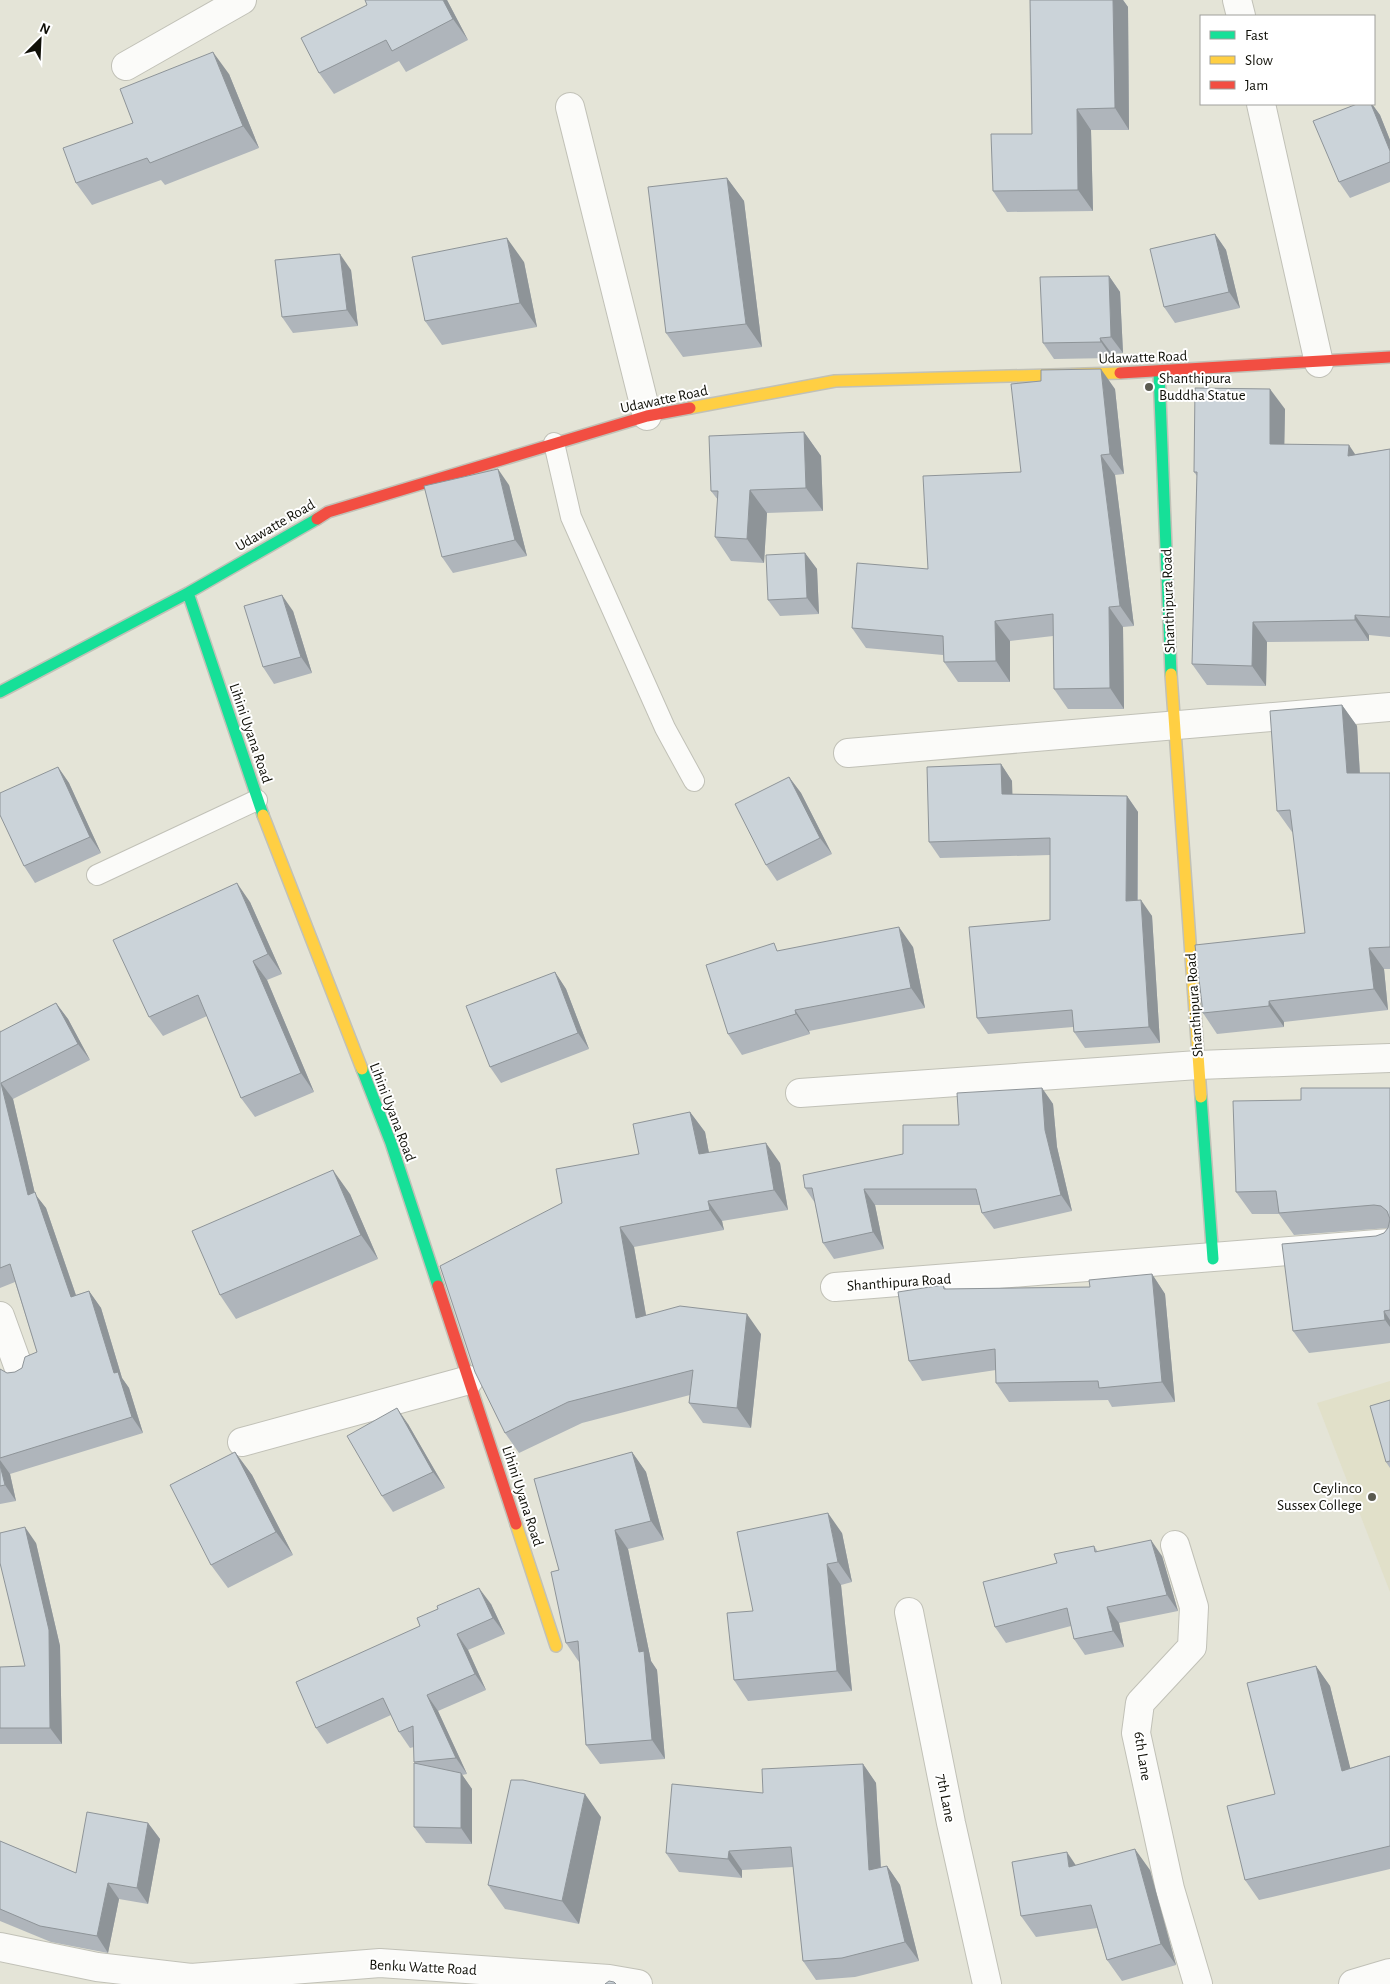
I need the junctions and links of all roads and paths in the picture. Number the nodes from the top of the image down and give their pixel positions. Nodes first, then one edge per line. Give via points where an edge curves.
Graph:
1 (242, 0) edge
2 (1237, 0) edge
3 (1241, 15) edge
4 (126, 66) dead end
5 (1260, 105) edge
6 (570, 107) dead end
7 (1390, 357) edge
8 (1319, 363) junction
9 (1159, 372) junction
10 (647, 416) junction
11 (554, 443) junction
12 (188, 592) junction
13 (0, 692) edge
14 (1390, 707) edge
15 (1173, 724) junction
16 (848, 753) dead end
17 (694, 781) dead end
18 (257, 800) junction
19 (97, 875) dead end
20 (1390, 1058) edge
21 (1198, 1066) junction
22 (800, 1093) dead end
23 (1390, 1243) edge
24 (1213, 1258) junction
25 (835, 1287) dead end
26 (0, 1316) edge
27 (21, 1374) edge
28 (468, 1380) junction
29 (242, 1442) dead end
30 (1175, 1544) dead end
31 (909, 1612) dead end
32 (556, 1646) dead end
33 (0, 1947) edge
34 (1390, 1973) edge
35 (98, 1976) edge
36 (638, 1984) edge
37 (987, 1984) edge
38 (1198, 1984) edge
39 (1353, 1984) edge

1 - 4 street
2 - 3 street
5 - 8 street
6 - 10 street
7 - 8 street, Udawatte Road
8 - 9 street, Udawatte Road
9 - 10 street, Udawatte Road via 835,382
9 - 15 street, Shanthipura Road
10 - 11 street, Udawatte Road
11 - 12 street, Udawatte Road via 328,512
11 - 17 lane via 571,517 665,728
12 - 13 street, Udawatte Road
12 - 18 street, Lihini Uyana Road
14 - 15 street
15 - 16 street
15 - 21 street, Shanthipura Road
18 - 19 lane
18 - 28 street, Lihini Uyana Road via 391,1143
20 - 21 street
21 - 22 street
21 - 24 street, Shanthipura Road
23 - 24 street
24 - 25 street, Shanthipura Road
26 - 27 street
28 - 29 street
28 - 32 street, Lihini Uyana Road
30 - 38 street, 6th Lane via 1194,1608 1192,1647 1140,1703 1136,1733 1170,1889
31 - 37 street, 7th Lane
33 - 35 street, Benku Watte Road
34 - 39 street
35 - 36 street, Benku Watte Road via 192,1978 380,1963 609,1979

